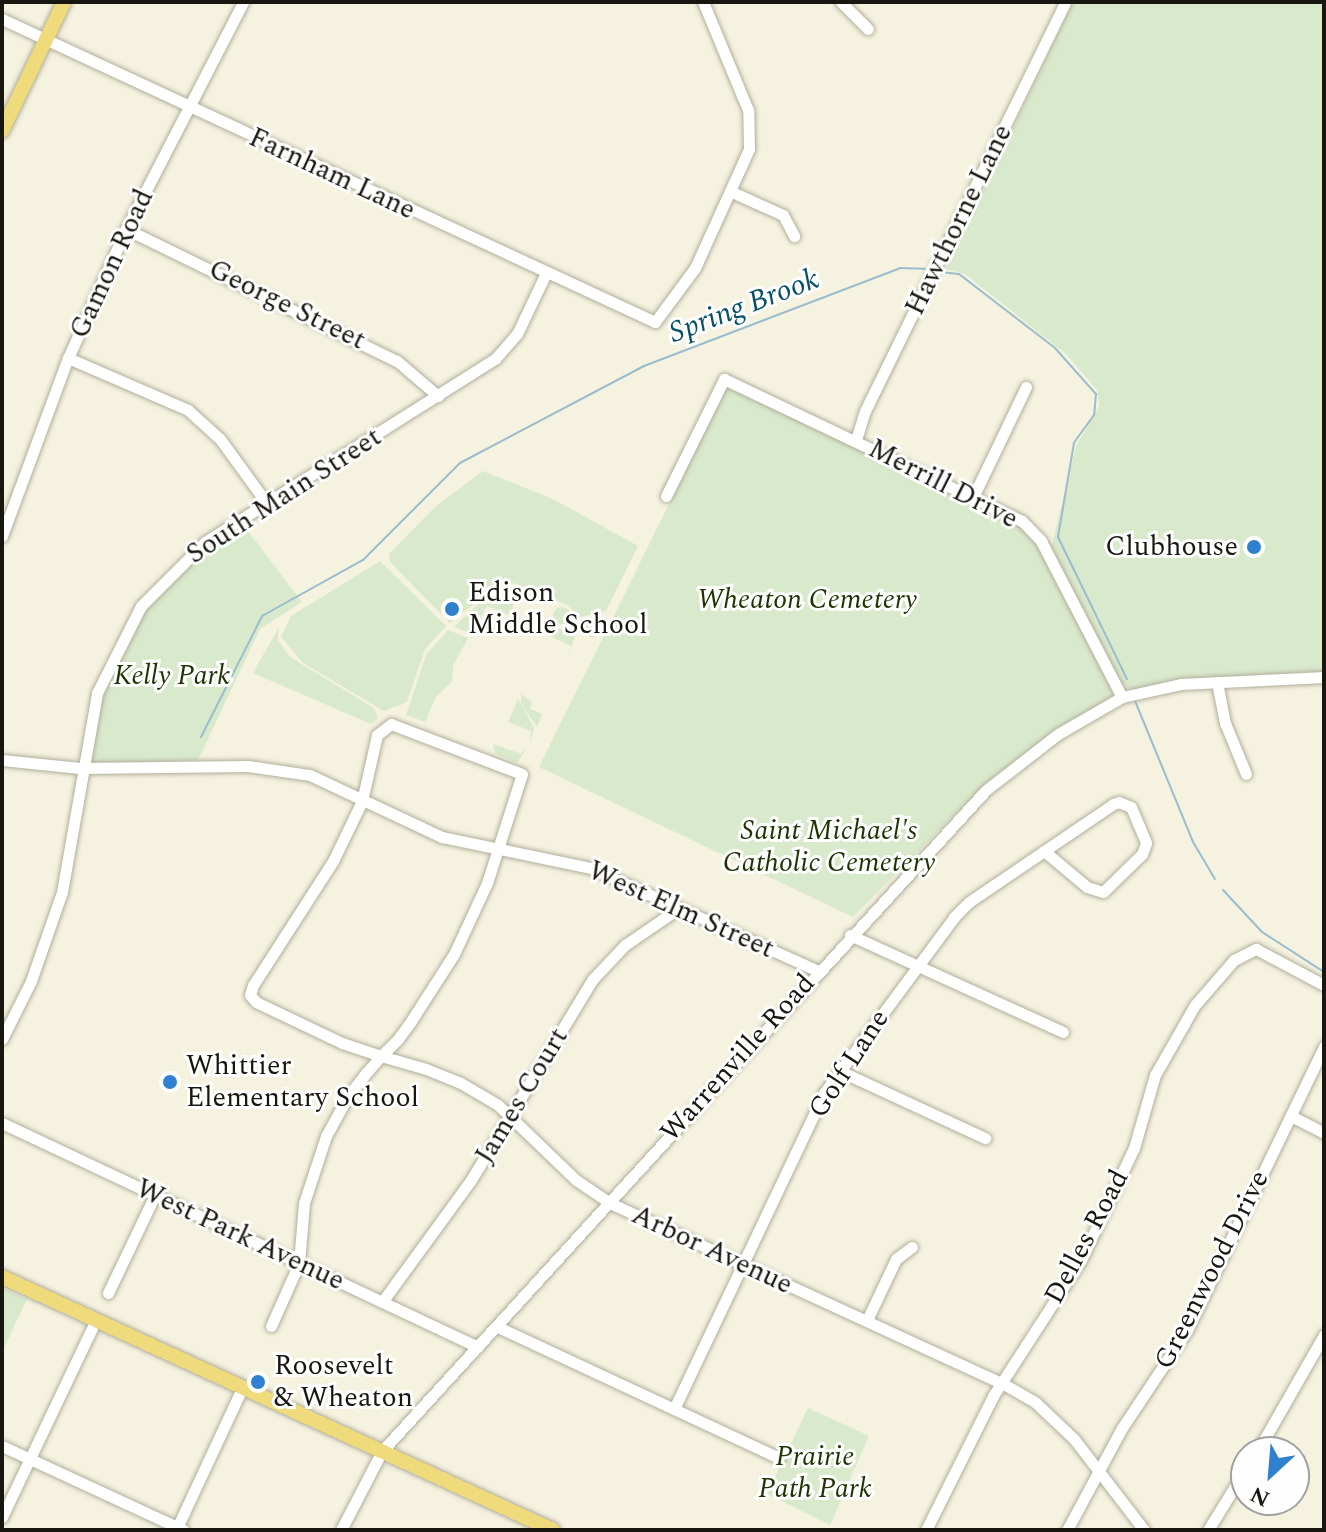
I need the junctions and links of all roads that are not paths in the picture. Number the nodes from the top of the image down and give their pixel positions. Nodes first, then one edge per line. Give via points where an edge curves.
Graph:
1 (64, 2) edge
2 (243, 2) edge
3 (703, 2) edge
4 (841, 2) edge
5 (1065, 2) edge
6 (2, 19) edge
7 (868, 29) dead end
8 (45, 40) junction
9 (191, 109) junction
10 (2, 131) edge
11 (732, 192) junction
12 (126, 229) junction
13 (794, 236) dead end
14 (546, 273) junction
15 (68, 358) junction
16 (1026, 387) dead end
17 (438, 396) junction
18 (856, 440) junction
19 (974, 495) junction
20 (666, 496) dead end
21 (268, 505) junction
22 (2, 536) edge
23 (1324, 677) edge
24 (1217, 682) junction
25 (1122, 697) junction
26 (2, 760) edge
27 (80, 768) junction
28 (1246, 774) dead end
29 (362, 801) junction
30 (499, 851) junction
31 (1044, 851) junction
32 (679, 908) junction
33 (850, 935) junction
34 (918, 964) junction
35 (816, 970) junction
36 (1324, 985) edge
37 (1063, 1032) dead end
38 (2, 1039) edge
39 (1324, 1046) edge
40 (381, 1056) junction
41 (840, 1071) junction
42 (1291, 1116) junction
43 (512, 1117) junction
44 (2, 1123) edge
45 (1324, 1133) edge
46 (985, 1138) dead end
47 (155, 1195) junction
48 (610, 1203) junction
49 (912, 1247) dead end
50 (299, 1263) junction
51 (742, 1264) junction
52 (2, 1277) edge
53 (108, 1293) dead end
54 (382, 1302) junction
55 (96, 1320) junction
56 (867, 1320) junction
57 (271, 1326) dead end
58 (498, 1327) junction
59 (1324, 1335) edge
60 (478, 1347) junction
61 (1002, 1383) junction
62 (243, 1386) junction
63 (674, 1409) junction
64 (1266, 1436) edge
65 (2, 1446) edge
66 (382, 1451) junction
67 (779, 1458) dead end
68 (29, 1459) junction
69 (1098, 1471) junction
70 (1230, 1494) edge
71 (2, 1517) edge
72 (179, 1529) edge
73 (341, 1530) edge
74 (553, 1530) edge
75 (926, 1530) edge
76 (1067, 1530) edge
77 (1144, 1530) edge
78 (1208, 1530) edge

1 - 8 main road
2 - 9 street, Gamon Road
3 - 11 street via 748,110 749,149
4 - 7 street
5 - 18 street, Hawthorne Lane via 865,411
6 - 8 street, Farnham Lane
8 - 9 street, Farnham Lane
8 - 10 main road
9 - 12 street, Gamon Road
9 - 14 street, Farnham Lane
11 - 13 street via 783,215
11 - 14 street, Farnham Lane via 695,268 655,322
12 - 15 street, Gamon Road
12 - 17 street, George Street via 397,361
14 - 17 street, South Main Street via 510,344
15 - 21 street via 188,410 220,439
15 - 22 street, Gamon Road
16 - 19 street
17 - 21 street, South Main Street
18 - 19 street, Merrill Drive
18 - 20 street, Merrill Drive via 724,379
19 - 25 street, Merrill Drive via 1022,521 1041,541
21 - 27 street, South Main Street via 189,554 141,606 104,673
23 - 24 street
24 - 25 street
24 - 28 street via 1225,723
25 - 33 street, Warrenville Road via 1058,734 986,790
26 - 27 street, West Elm Street
27 - 29 street, West Elm Street via 202,764 281,769 326,781
27 - 38 street, South Main Street via 76,826 62,892 31,981
29 - 30 street, West Elm Street via 428,832
29 - 30 street via 377,735 391,724 522,774
29 - 40 street, Arbor Avenue via 315,894 250,995
30 - 32 street, West Elm Street via 591,868
30 - 40 street via 448,966
31 - 31 street, Golf Lane via 1092,890 1109,889 1145,849 1131,807 1124,802
31 - 34 street, Golf Lane via 969,902
32 - 35 street, West Elm Street
32 - 43 street, James Court via 625,945 592,980
33 - 34 street
33 - 35 street, Warrenville Road
34 - 37 street
34 - 41 street, Golf Lane
35 - 48 street, Warrenville Road
36 - 61 street, Delles Road via 1250,950 1214,982 1173,1039 1151,1085 1134,1148 1081,1260
39 - 42 street, Greenwood Drive
40 - 43 street, Arbor Avenue via 459,1082
40 - 50 street via 348,1096 322,1147 304,1203
41 - 46 street
41 - 51 street, Golf Lane
42 - 45 street
42 - 69 street, Greenwood Drive via 1187,1330
43 - 48 street, Arbor Avenue via 576,1180
43 - 54 street, James Court
44 - 47 street, West Park Avenue
47 - 50 street, West Park Avenue
47 - 53 street
48 - 51 street, Arbor Avenue
48 - 58 street, Warrenville Road
49 - 56 street via 896,1259
50 - 54 street, West Park Avenue
50 - 57 street
51 - 56 street, Arbor Avenue
51 - 63 street, Golf Lane
52 - 55 main road
54 - 60 street, West Park Avenue
55 - 62 main road
55 - 68 street
56 - 61 street, Arbor Avenue
58 - 60 street, Warrenville Road
58 - 63 street
59 - 64 street
60 - 66 street, Warrenville Road
61 - 69 street, Arbor Avenue via 1055,1420
61 - 75 street, Delles Road
62 - 66 main road
62 - 72 street
63 - 67 street
65 - 68 street
66 - 73 street, Warrenville Road
66 - 74 main road
68 - 71 street
68 - 72 street
69 - 76 street, Greenwood Drive
69 - 77 street, Arbor Avenue
70 - 78 street

